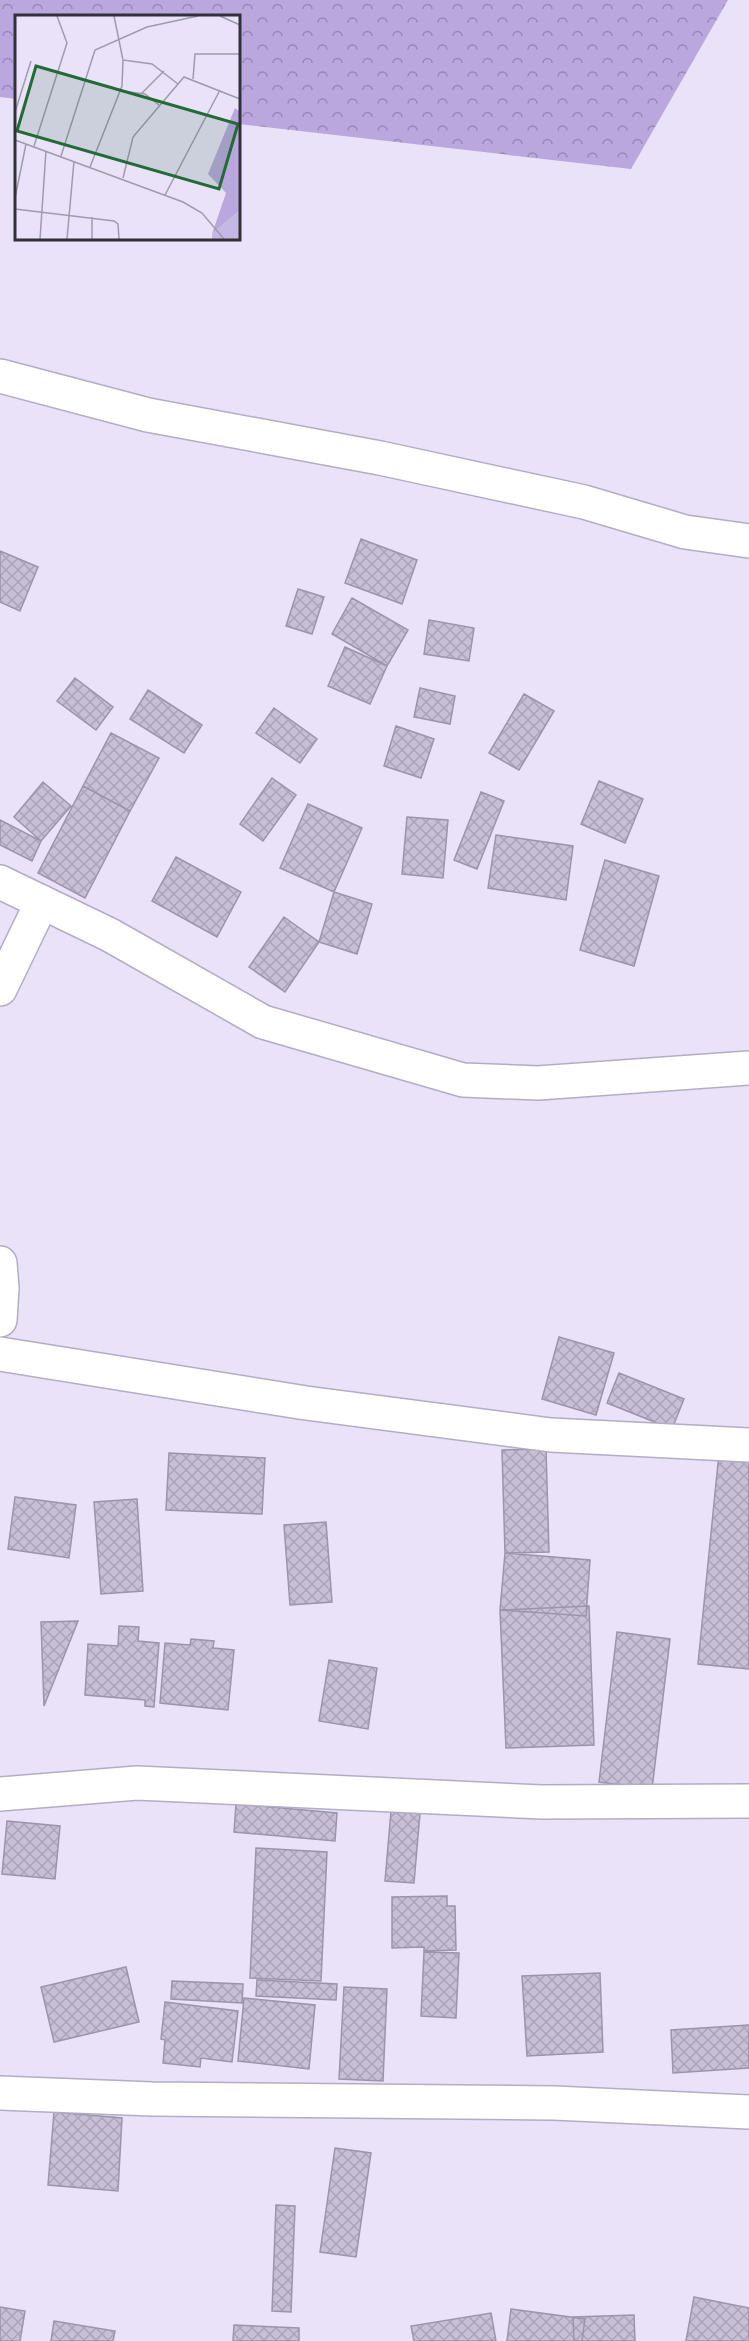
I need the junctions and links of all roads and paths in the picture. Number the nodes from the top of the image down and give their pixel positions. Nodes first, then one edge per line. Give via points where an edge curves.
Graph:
1 (0, 376) edge
2 (749, 542) edge
3 (0, 882) edge
4 (42, 902) junction
5 (0, 989) edge
6 (749, 1068) edge
7 (0, 1263) edge
8 (0, 1320) edge
9 (0, 1354) edge
10 (749, 1445) edge
11 (0, 1794) edge
12 (749, 1801) edge
13 (0, 2093) edge
14 (749, 2112) edge

1 - 2 street via 148,415 380,458 584,502 685,532
3 - 4 street
4 - 5 street
4 - 6 street via 110,934 263,1022 462,1080 538,1083
7 - 8 street
9 - 10 street via 283,1399 551,1435
11 - 12 street via 137,1783 542,1802
13 - 14 street via 152,2099 554,2103

